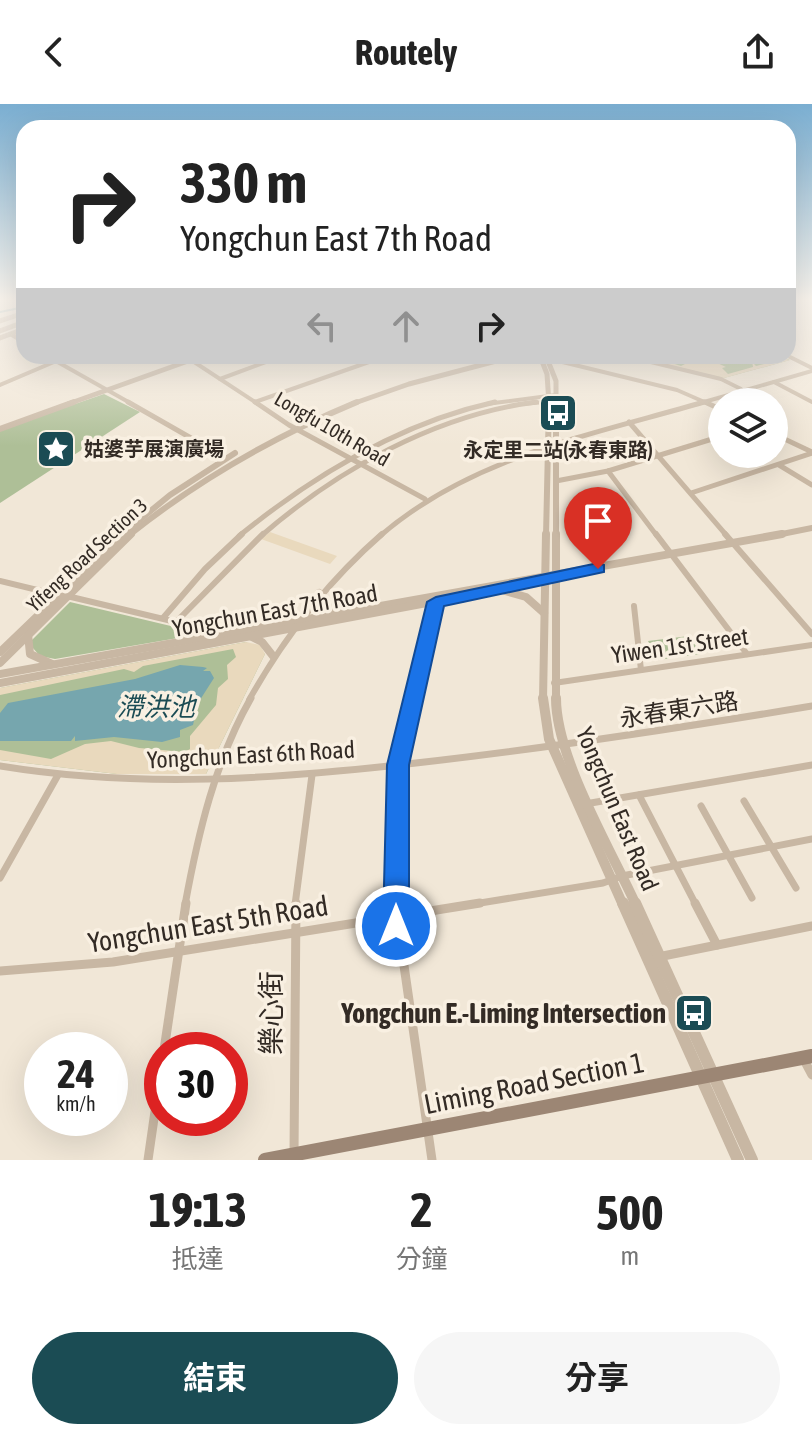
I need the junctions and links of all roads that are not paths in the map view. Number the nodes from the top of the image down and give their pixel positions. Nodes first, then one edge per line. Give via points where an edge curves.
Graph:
1 (48, 364) edge
2 (60, 364) edge
3 (170, 364) edge
4 (198, 364) edge
5 (260, 364) edge
6 (358, 364) edge
7 (468, 364) edge
8 (485, 364) edge
9 (546, 364) edge
10 (572, 364) edge
11 (659, 364) edge
12 (812, 370) edge
13 (220, 379) junction
14 (774, 382) junction
15 (0, 385) edge
16 (739, 388) edge
17 (751, 388) edge
18 (105, 389) junction
19 (553, 398) junction
20 (708, 400) edge
21 (704, 401) junction
22 (255, 402) junction
23 (812, 402) edge
24 (708, 403) edge
25 (436, 421) junction
26 (629, 422) junction
27 (292, 426) junction
28 (444, 426) junction
29 (0, 427) edge
30 (708, 440) edge
31 (788, 441) edge
32 (553, 444) junction
33 (812, 453) edge
34 (658, 455) junction
35 (226, 458) junction
36 (351, 459) junction
37 (788, 462) edge
38 (360, 464) junction
39 (770, 468) edge
40 (784, 468) edge
41 (608, 471) junction
42 (556, 481) junction
43 (812, 485) edge
44 (296, 492) junction
45 (691, 493) junction
46 (308, 496) junction
47 (425, 499) junction
48 (168, 501) junction
49 (812, 528) edge
50 (247, 529) junction
51 (259, 534) junction
52 (733, 542) junction
53 (672, 554) junction
54 (204, 571) junction
55 (218, 575) junction
56 (549, 579) junction
57 (0, 581) edge
58 (501, 590) junction
59 (319, 593) junction
60 (63, 596) junction
61 (436, 602) junction
62 (634, 606) dead end
63 (342, 612) junction
64 (545, 614) junction
65 (163, 618) junction
66 (295, 625) junction
67 (28, 634) junction
68 (812, 634) edge
69 (249, 636) junction
70 (812, 645) edge
71 (0, 652) edge
72 (747, 654) junction
73 (273, 656) junction
74 (0, 663) edge
75 (57, 664) junction
76 (641, 670) junction
77 (0, 674) edge
78 (0, 683) edge
79 (553, 683) junction
80 (812, 706) edge
81 (564, 747) junction
82 (553, 749) junction
83 (398, 765) junction
84 (812, 765) edge
85 (0, 766) edge
86 (58, 775) junction
87 (312, 775) junction
88 (215, 781) junction
89 (639, 795) junction
90 (744, 801) dead end
91 (589, 804) junction
92 (578, 806) junction
93 (701, 806) dead end
94 (812, 839) edge
95 (772, 847) junction
96 (729, 856) junction
97 (676, 866) junction
98 (0, 878) edge
99 (616, 878) junction
100 (796, 888) dead end
101 (752, 898) dead end
102 (395, 918) junction
103 (812, 926) edge
104 (293, 932) junction
105 (717, 945) junction
106 (178, 951) junction
107 (658, 957) junction
108 (0, 971) edge
109 (167, 1032) edge
110 (808, 1057) edge
111 (812, 1075) edge
112 (707, 1076) junction
113 (426, 1131) junction
114 (151, 1136) edge
115 (294, 1155) junction
116 (148, 1160) edge
117 (265, 1160) edge
118 (432, 1160) edge
119 (738, 1160) edge
120 (752, 1160) edge

1 - 15 street
2 - 18 street
3 - 18 street
4 - 13 street, Longfu 10th Road
5 - 13 street
6 - 22 street
7 - 27 street, Yifeng Road Section 3 via 378,389
8 - 27 street, Yifeng Road Section 3 via 382,391
9 - 19 street, Yongchun East Road
10 - 21 street
11 - 16 street
12 - 14 street
13 - 22 street, Longfu 10th Road
14 - 17 street
14 - 23 street
18 - 29 street
18 - 35 street
19 - 25 street via 514,399
19 - 28 street
19 - 32 street, Yongchun East Road
20 - 21 street
21 - 24 street
21 - 26 street
22 - 27 street, Longfu 10th Road
25 - 28 street
25 - 36 street
26 - 32 street
26 - 34 street
27 - 35 street, Yifeng Road Section 3
27 - 36 street, Longfu 10th Road
27 - 48 street, Yifeng Road Section 3
28 - 38 street
30 - 34 street
31 - 33 street
32 - 42 street, Yongchun East Road
32 - 47 street via 467,476
32 - 56 street, Yongchun East Road
33 - 37 street
34 - 41 street
34 - 45 street
35 - 48 street, Yifeng Road Section 3
36 - 38 street, Longfu 10th Road
36 - 44 street
38 - 46 street
38 - 47 street, Longfu 10th Road
39 - 45 street
40 - 43 street
41 - 42 street
41 - 53 street
42 - 56 street, Yongchun East Road
44 - 46 street
44 - 50 street
45 - 52 street
46 - 51 street
47 - 59 street via 378,533
48 - 60 street, Yifeng Road Section 3 via 102,551
49 - 52 street
50 - 51 street
50 - 54 street
51 - 55 street
52 - 53 street
52 - 68 street
53 - 56 street
53 - 72 street
54 - 55 street
54 - 65 street
55 - 65 street via 176,622
56 - 58 street, Yongchun East 7th Road
56 - 63 street, Yongchun East 7th Road
56 - 64 street, Yongchun East Road
56 - 79 street, Yongchun East Road
57 - 60 street
58 - 61 street, Yongchun East 7th Road
58 - 64 street via 526,597
59 - 63 street via 327,606
59 - 66 street
60 - 65 street
60 - 67 street, Yifeng Road Section 3
60 - 71 street, Yifeng Road Section 3
61 - 66 street, Yongchun East 7th Road
61 - 83 street
62 - 76 street
63 - 66 street, Yongchun East 7th Road
64 - 82 street, Yongchun East Road via 543,711
66 - 69 street, Yongchun East 7th Road
66 - 73 street
66 - 75 street, Yongchun East 7th Road
67 - 74 street, Yifeng Road Section 3
67 - 75 street via 30,654
69 - 73 street
69 - 78 street, Yongchun East 7th Road
70 - 72 street, Yiwen 1st Street
72 - 76 street, Yiwen 1st Street
73 - 88 street
75 - 77 street, Yongchun East 7th Road
76 - 79 street, Yiwen 1st Street
79 - 81 street, Yongchun East Road
80 - 81 street, 永春東六路
81 - 82 street, 永春東六路
81 - 91 street, Yongchun East Road
82 - 83 street, Yongchun East 6th Road
82 - 92 street, Yongchun East Road
83 - 87 street, Yongchun East 6th Road
83 - 102 street
84 - 89 street
85 - 86 street, Yongchun East 6th Road
86 - 88 street, Yongchun East 6th Road
86 - 98 street
87 - 88 street, Yongchun East 6th Road
87 - 104 street, 樂心街
88 - 106 street via 196,849
89 - 91 street
89 - 97 street
90 - 95 street
91 - 92 street
91 - 99 street, Yongchun East Road
92 - 99 street, Yongchun East Road
93 - 96 street
94 - 95 street, Yongchun East 5th Road
95 - 96 street, Yongchun East 5th Road
95 - 100 street
96 - 97 street, Yongchun East 5th Road
96 - 101 street
97 - 99 street, Yongchun East 5th Road
97 - 105 street
99 - 102 street, Yongchun East 5th Road
99 - 107 street, Yongchun East Road
99 - 112 street, Yongchun East Road
102 - 104 street, Yongchun East 5th Road
102 - 113 street
103 - 105 street
104 - 106 street, Yongchun East 5th Road
104 - 115 street, 樂心街
105 - 107 street
106 - 108 street, Yongchun East 5th Road
106 - 109 street
107 - 112 street, Yongchun East Road
110 - 111 street
110 - 112 main road, Liming Road Section 1
112 - 113 main road, Liming Road Section 1
112 - 119 street, Yongchun East Road
112 - 120 street, Yongchun East Road
113 - 115 main road, Liming Road Section 1
113 - 118 street
114 - 116 street
115 - 117 main road, Liming Road Section 1

